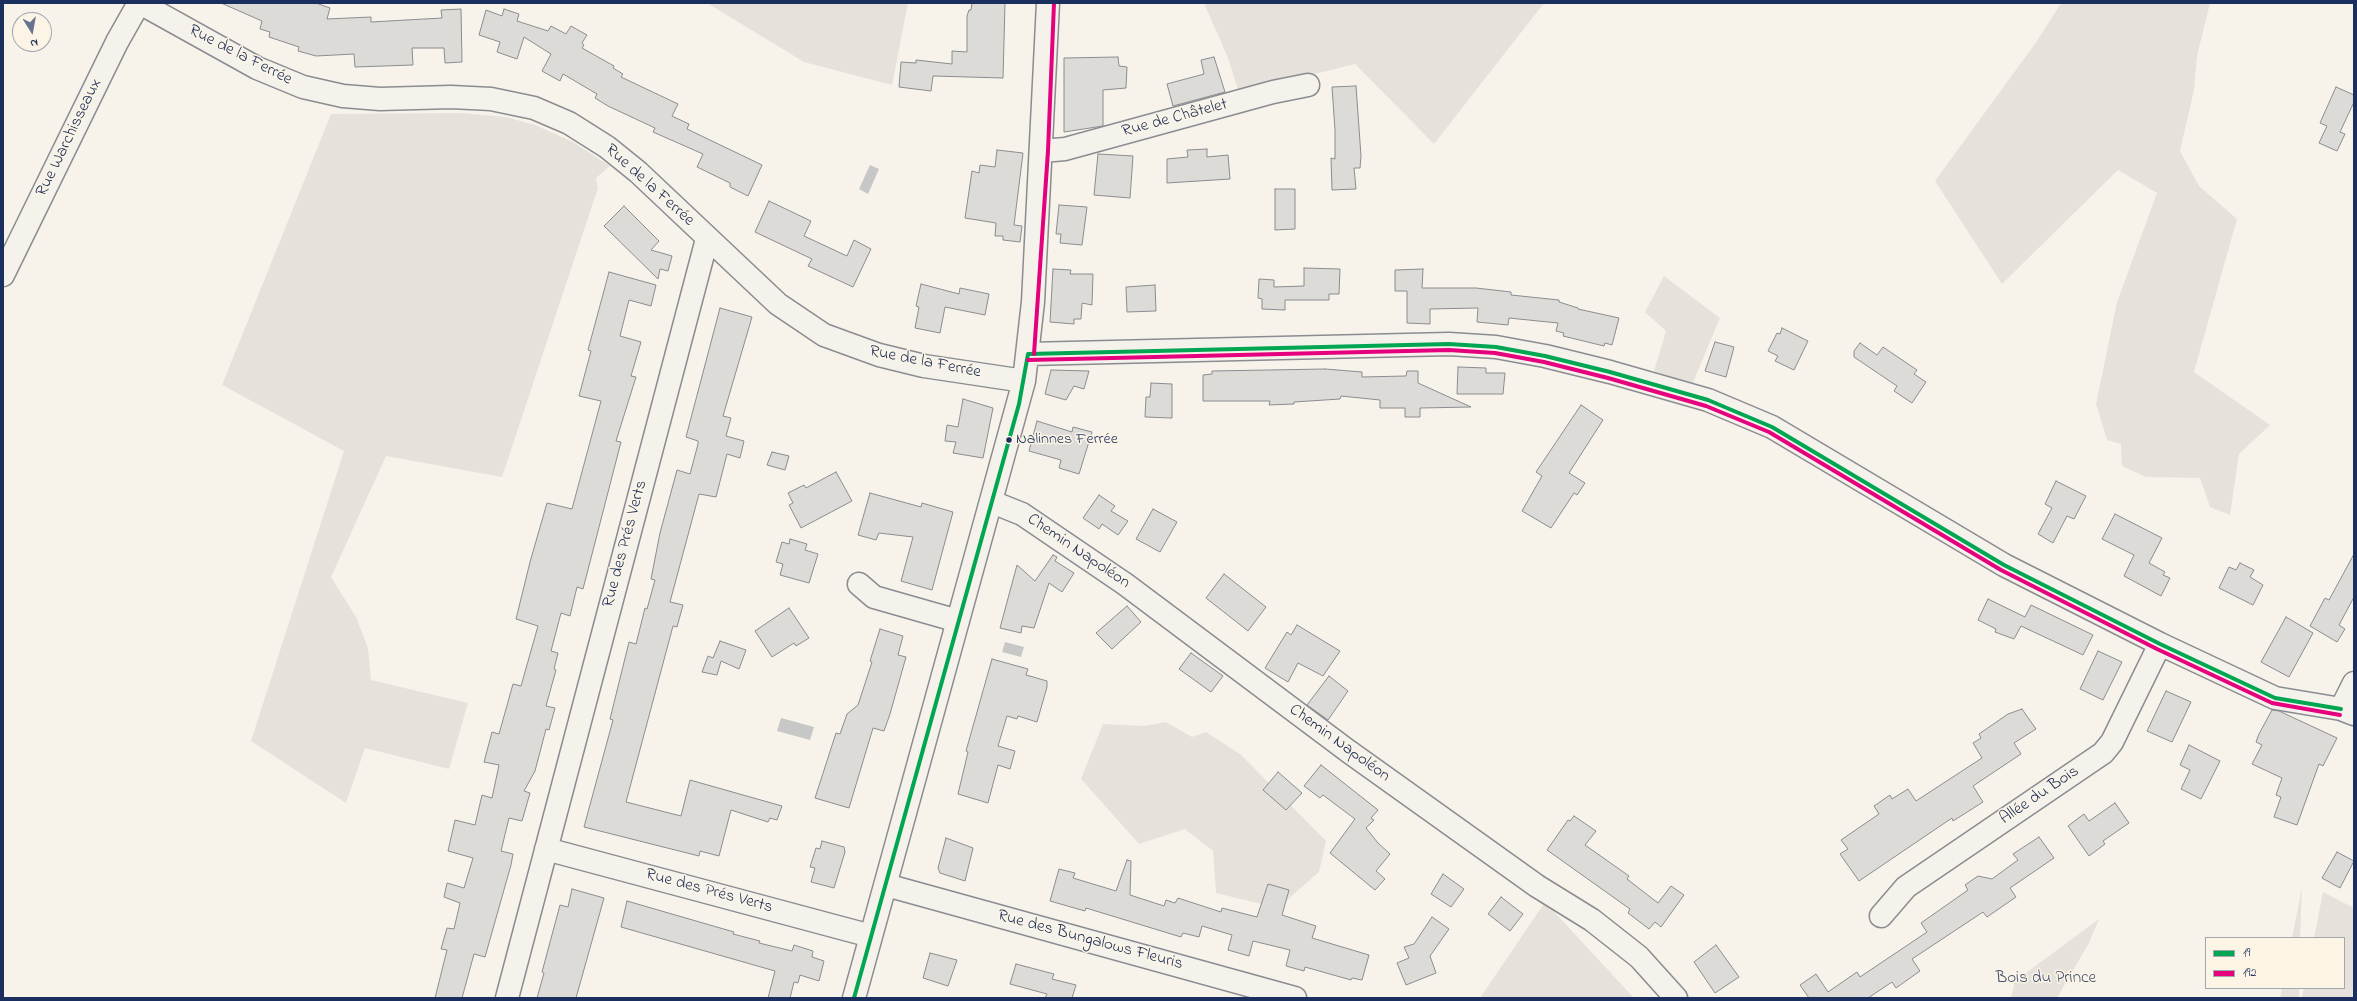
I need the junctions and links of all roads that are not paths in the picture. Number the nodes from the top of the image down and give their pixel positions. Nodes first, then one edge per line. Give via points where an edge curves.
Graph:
1 (140, 3) edge
2 (1048, 3) edge
3 (1308, 85) dead end
4 (1042, 151) junction
5 (707, 239) junction
6 (3, 275) edge
7 (1028, 354) junction
8 (1024, 380) junction
9 (992, 502) junction
10 (859, 584) dead end
11 (958, 621) junction
12 (2160, 644) junction
13 (2354, 683) edge
14 (2348, 712) edge
15 (546, 849) junction
16 (886, 885) junction
17 (1881, 916) dead end
18 (871, 936) junction
19 (507, 998) edge
20 (854, 998) edge
21 (1295, 998) edge
22 (1676, 998) edge

1 - 5 street, Rue de la Ferrée via 257,68 303,87 343,96 380,99 491,98 534,108 562,120 607,147 638,172
1 - 6 street, Rue Warchisseaux via 117,42
2 - 4 street
3 - 4 street, Rue de Châtelet via 1273,92 1065,149
4 - 7 street
5 - 8 street, Rue de la Ferrée via 778,304 811,327 841,343 879,356 924,366
5 - 15 street, Rue des Prés Verts
7 - 8 street
7 - 12 street via 1449,344 1503,348 1610,372 1708,400 1772,427 2004,565
8 - 9 street
9 - 11 street
9 - 22 street, Chemin Napoléon via 1022,514 1125,584 1348,752 1537,886 1592,920 1639,957
10 - 11 street via 874,597
11 - 16 street
12 - 14 street via 2275,698
12 - 17 street, Allée du Bois via 2112,742 2103,753 1906,887
13 - 14 street
15 - 18 street, Rue des Prés Verts
15 - 19 street, Rue des Prés Verts
16 - 18 street
16 - 21 street, Rue des Bungalows Fleuris
18 - 20 street

